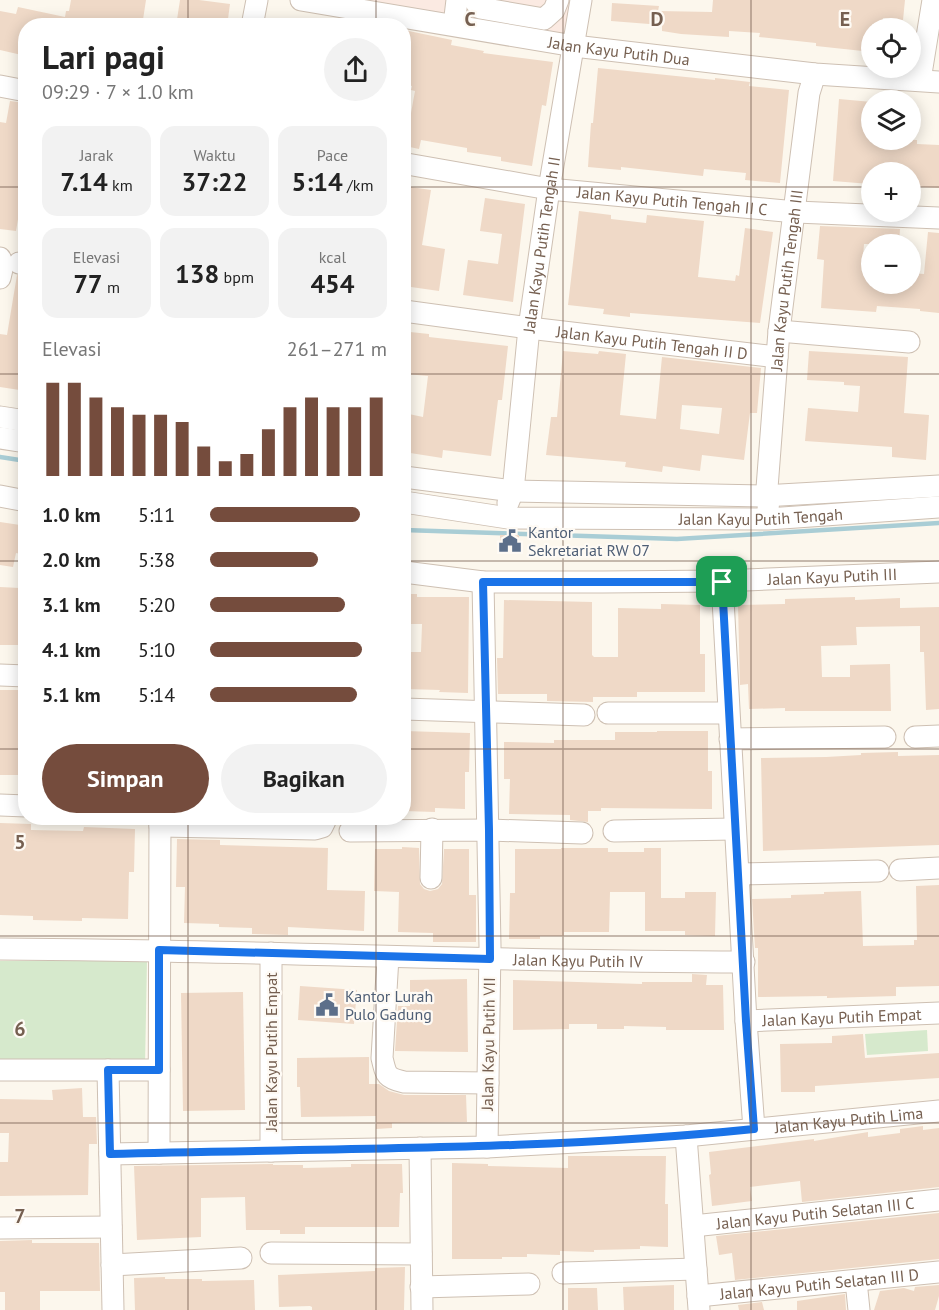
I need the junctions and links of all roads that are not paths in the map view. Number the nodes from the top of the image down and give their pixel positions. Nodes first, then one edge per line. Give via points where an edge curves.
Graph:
1 (257, 0) edge
2 (301, 0) edge
3 (457, 0) edge
4 (558, 0) edge
5 (581, 0) edge
6 (933, 0) edge
7 (477, 4) edge
8 (373, 6) edge
9 (254, 18) edge
10 (462, 26) junction
11 (573, 46) junction
12 (932, 49) edge
13 (815, 74) junction
14 (929, 81) edge
15 (0, 86) edge
16 (18, 89) edge
17 (411, 165) edge
18 (549, 189) junction
19 (796, 212) junction
20 (939, 218) edge
21 (15, 261) edge
22 (0, 278) edge
23 (411, 312) edge
24 (529, 328) junction
25 (779, 331) junction
26 (909, 342) dead end
27 (777, 357) junction
28 (0, 417) edge
29 (18, 420) edge
30 (0, 438) edge
31 (18, 441) edge
32 (411, 478) edge
33 (939, 486) edge
34 (513, 491) junction
35 (766, 493) junction
36 (0, 496) edge
37 (18, 499) edge
38 (411, 503) edge
39 (939, 507) edge
40 (512, 518) junction
41 (765, 519) junction
42 (939, 572) edge
43 (411, 573) edge
44 (483, 582) junction
45 (722, 582) junction
46 (0, 675) edge
47 (18, 676) edge
48 (411, 709) edge
49 (728, 712) junction
50 (487, 713) junction
51 (608, 713) dead end
52 (584, 715) dead end
53 (915, 736) dead end
54 (939, 736) edge
55 (885, 737) dead end
56 (730, 739) junction
57 (0, 805) edge
58 (18, 806) edge
59 (160, 825) edge
60 (226, 825) edge
61 (323, 825) edge
62 (432, 829) junction
63 (735, 829) junction
64 (489, 830) junction
65 (350, 831) dead end
66 (614, 831) dead end
67 (582, 833) dead end
68 (939, 868) edge
69 (900, 870) dead end
70 (878, 872) dead end
71 (739, 874) junction
72 (431, 878) dead end
73 (0, 949) edge
74 (159, 950) junction
75 (270, 953) junction
76 (388, 957) junction
77 (490, 959) junction
78 (744, 962) junction
79 (939, 1013) edge
80 (746, 1021) junction
81 (0, 1070) edge
82 (108, 1070) junction
83 (159, 1070) junction
84 (488, 1083) junction
85 (939, 1111) edge
86 (754, 1129) junction
87 (686, 1136) junction
88 (487, 1147) junction
89 (420, 1148) junction
90 (271, 1151) junction
91 (159, 1153) junction
92 (110, 1154) junction
93 (939, 1200) edge
94 (693, 1226) junction
95 (111, 1227) junction
96 (0, 1228) edge
97 (271, 1253) dead end
98 (421, 1254) junction
99 (241, 1258) dead end
100 (112, 1265) junction
101 (696, 1269) junction
102 (939, 1272) edge
103 (562, 1273) dead end
104 (856, 1281) junction
105 (530, 1284) dead end
106 (422, 1287) junction
107 (698, 1303) edge
108 (113, 1310) edge
109 (422, 1310) edge
110 (859, 1310) edge

1 - 9 street
2 - 8 street, Jalan Kayu Putih Dua
3 - 10 street
4 - 7 street via 544,19
5 - 11 street, Jalan Kayu Putih Tengah II
6 - 12 street
7 - 10 street
8 - 10 street, Jalan Kayu Putih Dua
10 - 11 street, Jalan Kayu Putih Dua
11 - 13 street, Jalan Kayu Putih Dua
11 - 18 street, Jalan Kayu Putih Tengah II
12 - 14 street
13 - 14 street, Jalan Kayu Putih Dua
13 - 19 street, Jalan Kayu Putih Tengah III via 809,93
15 - 16 street
17 - 18 street, Jalan Kayu Putih Tengah II C
18 - 19 street, Jalan Kayu Putih Tengah II C
18 - 24 street, Jalan Kayu Putih Tengah II
19 - 20 street, Jalan Kayu Putih Tengah II C
19 - 25 street, Jalan Kayu Putih Tengah III
21 - 22 street via 3,265
23 - 24 street, Jalan Kayu Putih Tengah II D
24 - 27 street, Jalan Kayu Putih Tengah II D
24 - 34 street, Jalan Kayu Putih Tengah II
25 - 26 street
25 - 27 street, Jalan Kayu Putih Tengah III
27 - 35 street, Jalan Kayu Putih Tengah III
28 - 29 street
30 - 31 street
32 - 34 street, Jalan Kayu Putih Tengah
33 - 35 street, Jalan Kayu Putih Tengah
34 - 35 street, Jalan Kayu Putih Tengah
34 - 40 street, Jalan Kayu Putih Tengah II via 508,502
35 - 41 street, Jalan Kayu Putih Tengah III
36 - 37 street
38 - 40 street, Jalan Kayu Putih Tengah
39 - 41 street, Jalan Kayu Putih Tengah
40 - 41 street, Jalan Kayu Putih Tengah
42 - 45 street, Jalan Kayu Putih III
43 - 44 street, Jalan Kayu Putih III
44 - 45 street, Jalan Kayu Putih III
44 - 50 street, Jalan Kayu Putih VII
45 - 49 street
46 - 47 street
48 - 50 street
49 - 51 street
49 - 56 street
50 - 52 street
50 - 64 street, Jalan Kayu Putih VII
53 - 54 street
55 - 56 street
56 - 63 street
57 - 58 street
59 - 74 street
60 - 61 street via 315,829
62 - 64 street
62 - 65 street
62 - 72 street
63 - 66 street via 652,821
63 - 71 street
64 - 67 street
64 - 77 street, Jalan Kayu Putih VII
68 - 69 street
70 - 71 street
71 - 78 street
73 - 74 street
74 - 75 street, Jalan Kayu Putih IV
74 - 83 street
75 - 76 street, Jalan Kayu Putih IV
75 - 90 street, Jalan Kayu Putih Empat
76 - 77 street, Jalan Kayu Putih IV
76 - 84 street via 382,1058 386,1074 404,1082
77 - 78 street, Jalan Kayu Putih IV
77 - 84 street, Jalan Kayu Putih VII
78 - 80 street
79 - 80 street, Jalan Kayu Putih Empat
80 - 86 street
81 - 82 street
82 - 83 street
82 - 92 street
83 - 91 street
84 - 88 street, Jalan Kayu Putih VII
85 - 86 street, Jalan Kayu Putih Lima
86 - 87 street, Jalan Kayu Putih Lima
87 - 88 street, Jalan Kayu Putih Lima
87 - 94 street
88 - 89 street, Jalan Kayu Putih Lima
89 - 90 street, Jalan Kayu Putih Lima
89 - 98 street
90 - 91 street, Jalan Kayu Putih Lima
91 - 92 street, Jalan Kayu Putih Lima
92 - 95 street
93 - 94 street, Jalan Kayu Putih Selatan III C
94 - 101 street
95 - 96 street
95 - 100 street
97 - 98 street
98 - 106 street
99 - 100 street
100 - 108 street
101 - 103 street
101 - 107 street
102 - 104 street, Jalan Kayu Putih Selatan III D
104 - 107 street, Jalan Kayu Putih Selatan III D
104 - 110 street
105 - 106 street
106 - 109 street

